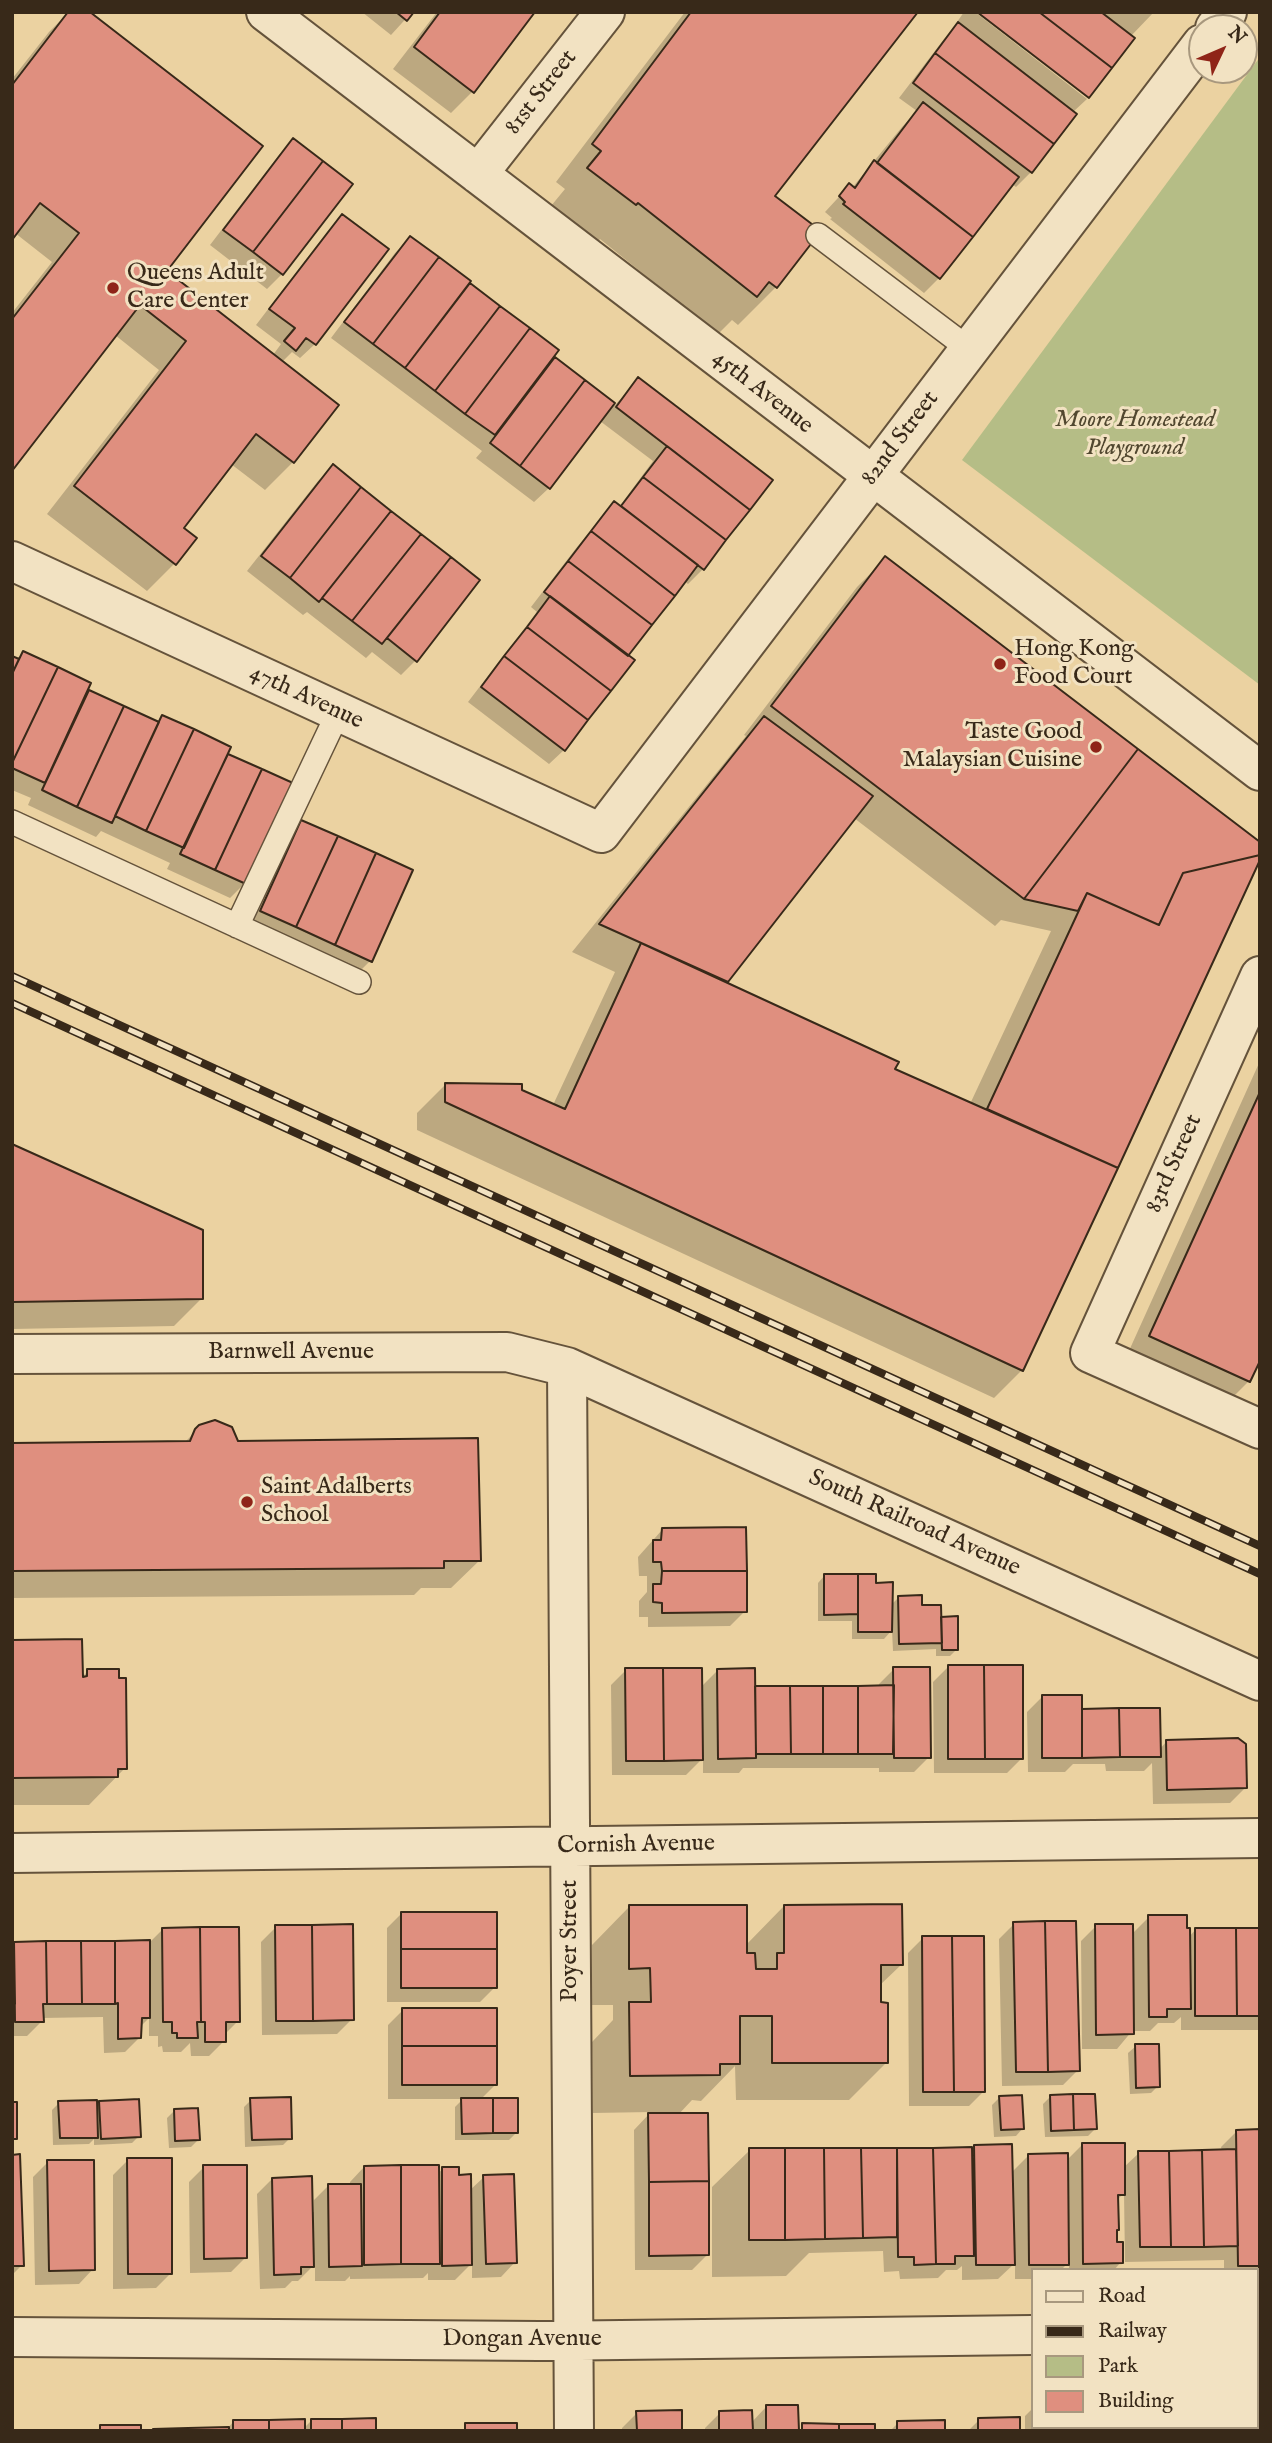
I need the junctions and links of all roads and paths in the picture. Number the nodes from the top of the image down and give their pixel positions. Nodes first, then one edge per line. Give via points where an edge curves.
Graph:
1 (265, 12) edge
2 (605, 12) edge
3 (1188, 62) edge
4 (478, 174) junction
5 (818, 234) dead end
6 (969, 349) junction
7 (872, 477) junction
8 (12, 561) edge
9 (338, 713) junction
10 (1260, 771) edge
11 (12, 822) edge
12 (601, 834) joint
13 (237, 926) junction
14 (1260, 976) edge
15 (359, 982) dead end
16 (12, 1354) edge
17 (567, 1367) junction
18 (1260, 1429) edge
19 (1260, 1681) edge
20 (1260, 1838) edge
21 (570, 1847) junction
22 (12, 1853) edge
23 (1030, 2335) edge
24 (12, 2336) edge
25 (574, 2340) junction
26 (574, 2431) edge

1 - 4 street, 45th Avenue
2 - 4 street, 81st Street
3 - 6 street, 82nd Street
4 - 7 street, 45th Avenue
5 - 6 lane
6 - 7 street, 82nd Street
7 - 10 street, 45th Avenue
7 - 12 street, 82nd Street
8 - 9 street, 47th Avenue
9 - 12 street, 47th Avenue
9 - 13 lane
11 - 13 lane
13 - 15 lane
14 - 18 street, 83rd Street via 1090,1353
16 - 17 street, Barnwell Avenue via 508,1352
17 - 19 street, South Railroad Avenue
17 - 21 street, Poyer Street
20 - 21 street, Cornish Avenue
21 - 22 street, Cornish Avenue
21 - 25 street, Poyer Street
23 - 25 street, Dongan Avenue
24 - 25 street, Dongan Avenue
25 - 26 street, Poyer Street

